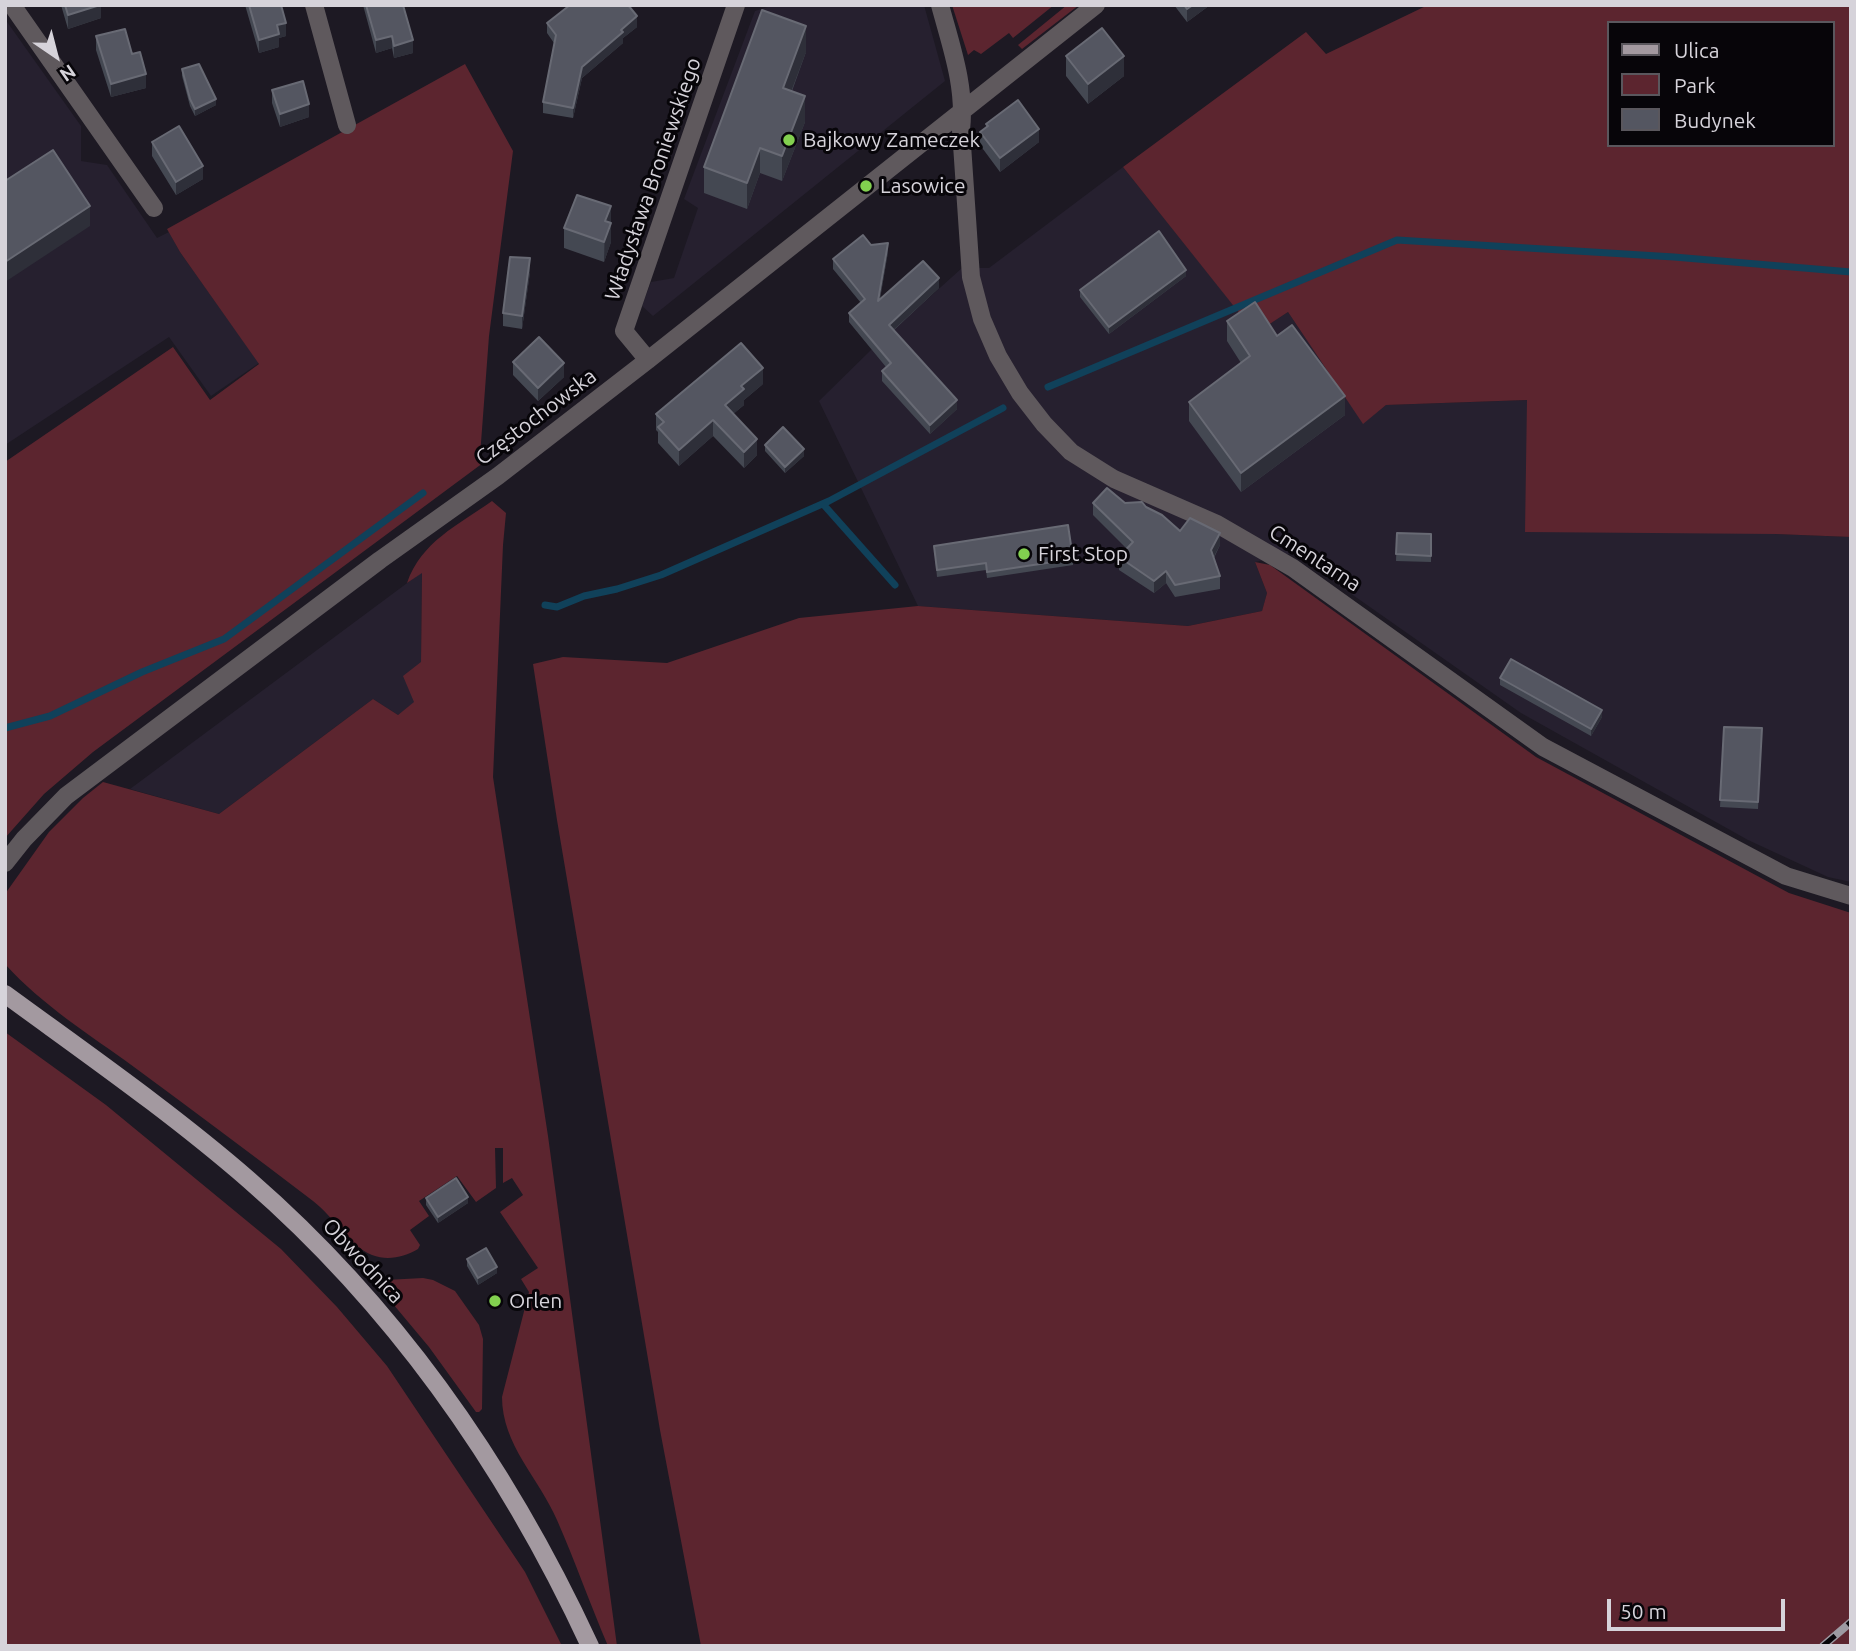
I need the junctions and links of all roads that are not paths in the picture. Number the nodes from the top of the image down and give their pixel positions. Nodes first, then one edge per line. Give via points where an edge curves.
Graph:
1 (12, 5) edge
2 (314, 5) edge
3 (736, 5) edge
4 (940, 5) edge
5 (1096, 5) edge
6 (964, 108) junction
7 (347, 125) dead end
8 (154, 208) dead end
9 (648, 360) junction
10 (5, 863) edge
11 (1851, 896) edge
12 (5, 993) edge
13 (590, 1646) edge

1 - 8 street
2 - 7 street
3 - 9 street, Władysława Broniewskiego via 624,331
4 - 6 street
5 - 6 street, Częstochowska
6 - 9 street, Częstochowska
6 - 11 street, Cmentarna via 961,130 971,277 982,319 1020,393 1071,453 1114,478 1217,524 1293,568 1543,747 1786,876
9 - 10 street, Częstochowska via 66,796
12 - 13 main road, Obwodnica via 231,1165 357,1285 442,1391 501,1479

